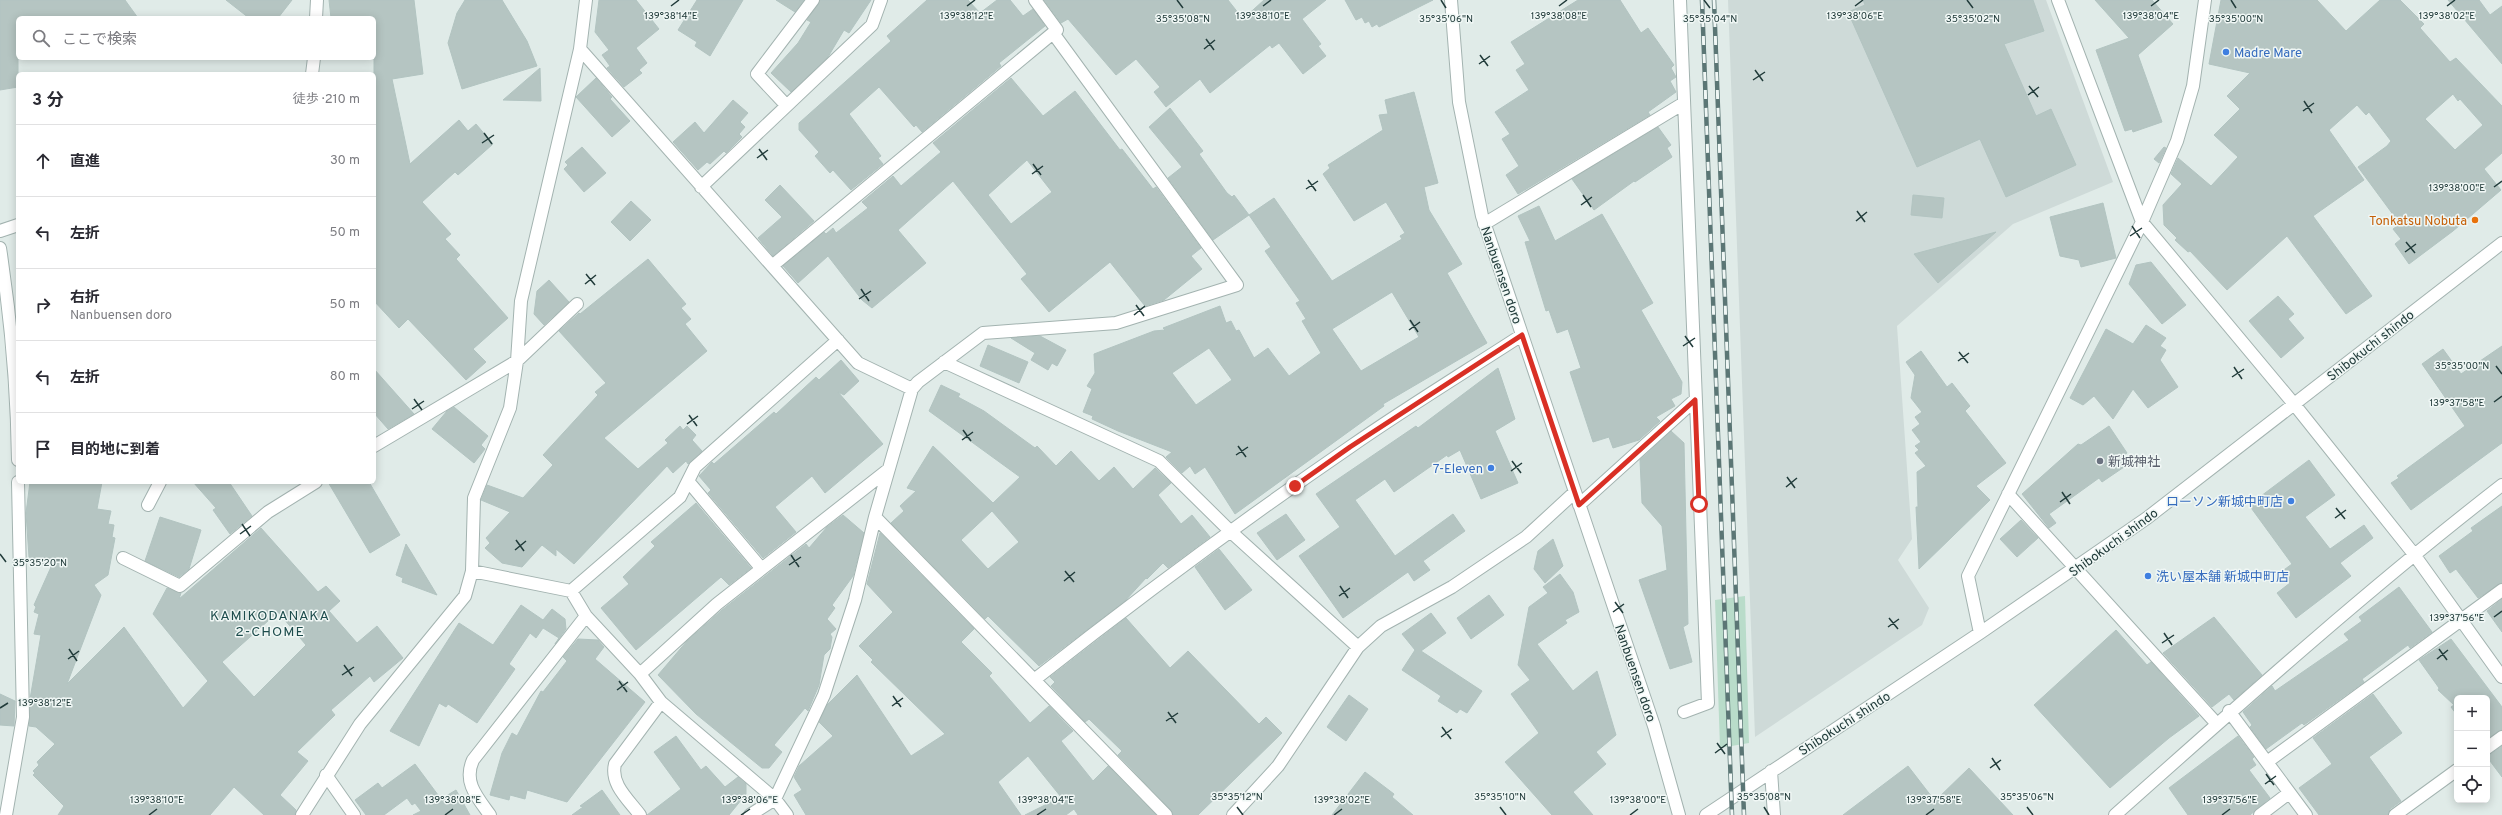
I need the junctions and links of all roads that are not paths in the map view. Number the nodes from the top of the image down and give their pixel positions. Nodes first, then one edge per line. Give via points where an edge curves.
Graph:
1 (317, 0) edge
2 (586, 0) edge
3 (813, 0) edge
4 (881, 0) edge
5 (1035, 0) edge
6 (1451, 0) edge
7 (1680, 0) edge
8 (2058, 0) edge
9 (2205, 0) edge
10 (316, 16) edge
11 (1053, 33) junction
12 (580, 49) junction
13 (314, 60) edge
14 (312, 72) edge
15 (1684, 103) junction
16 (786, 105) junction
17 (701, 187) junction
18 (2142, 222) junction
19 (1484, 224) junction
20 (16, 226) edge
21 (0, 231) edge
22 (2502, 243) edge
23 (0, 248) edge
24 (772, 266) junction
25 (577, 304) dead end
26 (1522, 335) junction
27 (838, 340) junction
28 (517, 361) junction
29 (944, 362) junction
30 (16, 379) edge
31 (912, 389) junction
32 (1695, 400) junction
33 (2294, 404) junction
34 (376, 445) edge
35 (889, 470) junction
36 (688, 481) junction
37 (18, 484) edge
38 (159, 484) edge
39 (313, 484) edge
40 (2502, 485) edge
41 (1575, 492) junction
42 (2008, 494) junction
43 (148, 505) dead end
44 (1579, 505) junction
45 (876, 517) junction
46 (1230, 531) junction
47 (2413, 553) junction
48 (123, 558) dead end
49 (761, 568) junction
50 (2075, 569) junction
51 (472, 571) junction
52 (2502, 590) edge
53 (571, 591) junction
54 (586, 616) junction
55 (2461, 620) junction
56 (1980, 633) junction
57 (1358, 647) junction
58 (640, 674) junction
59 (2502, 677) edge
60 (1034, 680) junction
61 (661, 702) junction
62 (2229, 711) junction
63 (1684, 712) dead end
64 (2217, 724) junction
65 (2502, 737) edge
66 (2490, 746) edge
67 (2267, 762) junction
68 (1771, 771) junction
69 (2454, 772) edge
70 (326, 775) junction
71 (2289, 793) junction
72 (775, 799) junction
73 (6, 815) edge
74 (302, 815) edge
75 (354, 815) edge
76 (490, 815) edge
77 (640, 815) edge
78 (750, 815) edge
79 (787, 815) edge
80 (1166, 815) edge
81 (1233, 815) edge
82 (1679, 815) edge
83 (1706, 815) edge
84 (1774, 815) edge
85 (2115, 815) edge
86 (2260, 815) edge
87 (2306, 815) edge
88 (2395, 815) edge

1 - 10 street
2 - 12 street
3 - 16 street via 757,74
4 - 16 street via 872,25
5 - 11 street via 1057,30
6 - 19 street, Nanbuensen doro via 1458,102
7 - 15 street
8 - 18 street
9 - 18 street via 2193,86 2179,134
11 - 24 street
11 - 29 street via 1236,285 1116,323 983,333
12 - 17 street
12 - 28 street via 521,301
13 - 14 street
15 - 19 street
15 - 32 street
16 - 17 street
17 - 24 street
18 - 33 street
18 - 42 street
19 - 26 street, Nanbuensen doro
20 - 21 street
22 - 33 street, Shibokuchi shindo
23 - 30 street via 10,310
24 - 27 street
25 - 28 street
26 - 41 street, Nanbuensen doro
26 - 46 street via 1350,447
27 - 31 street via 858,363
27 - 36 street via 695,468
28 - 34 street
28 - 51 street via 510,408 474,498
29 - 31 street
29 - 46 street via 1159,461
31 - 35 street
32 - 44 street
32 - 63 street via 1708,704
33 - 47 street
33 - 50 street, Shibokuchi shindo via 2147,518
35 - 45 street
35 - 49 street
36 - 49 street
36 - 53 street via 680,497
37 - 73 street via 23,717
38 - 43 street
39 - 48 street via 268,512 180,586
40 - 47 street
41 - 44 street, Nanbuensen doro
41 - 57 street via 1526,537 1452,587 1381,626
42 - 50 street
42 - 56 street via 1968,576
44 - 82 street, Nanbuensen doro via 1654,726
45 - 60 street
45 - 72 street via 855,600 824,695
46 - 57 street
46 - 60 street
47 - 55 street
47 - 62 street
49 - 58 street
50 - 56 street, Shibokuchi shindo
50 - 64 street
51 - 53 street
51 - 70 street via 465,596 360,724
52 - 55 street
53 - 54 street
54 - 58 street
54 - 76 street via 473,760 469,770 472,790
55 - 59 street
55 - 67 street
56 - 68 street, Shibokuchi shindo
57 - 81 street via 1278,766
58 - 61 street
60 - 80 street
61 - 72 street
61 - 77 street via 615,764 613,773 615,781
62 - 64 street
62 - 67 street
64 - 85 street
65 - 66 street
67 - 71 street
68 - 83 street, Shibokuchi shindo
68 - 84 street
69 - 88 street
70 - 74 street
70 - 75 street
71 - 86 street
71 - 87 street
72 - 78 street
72 - 79 street

